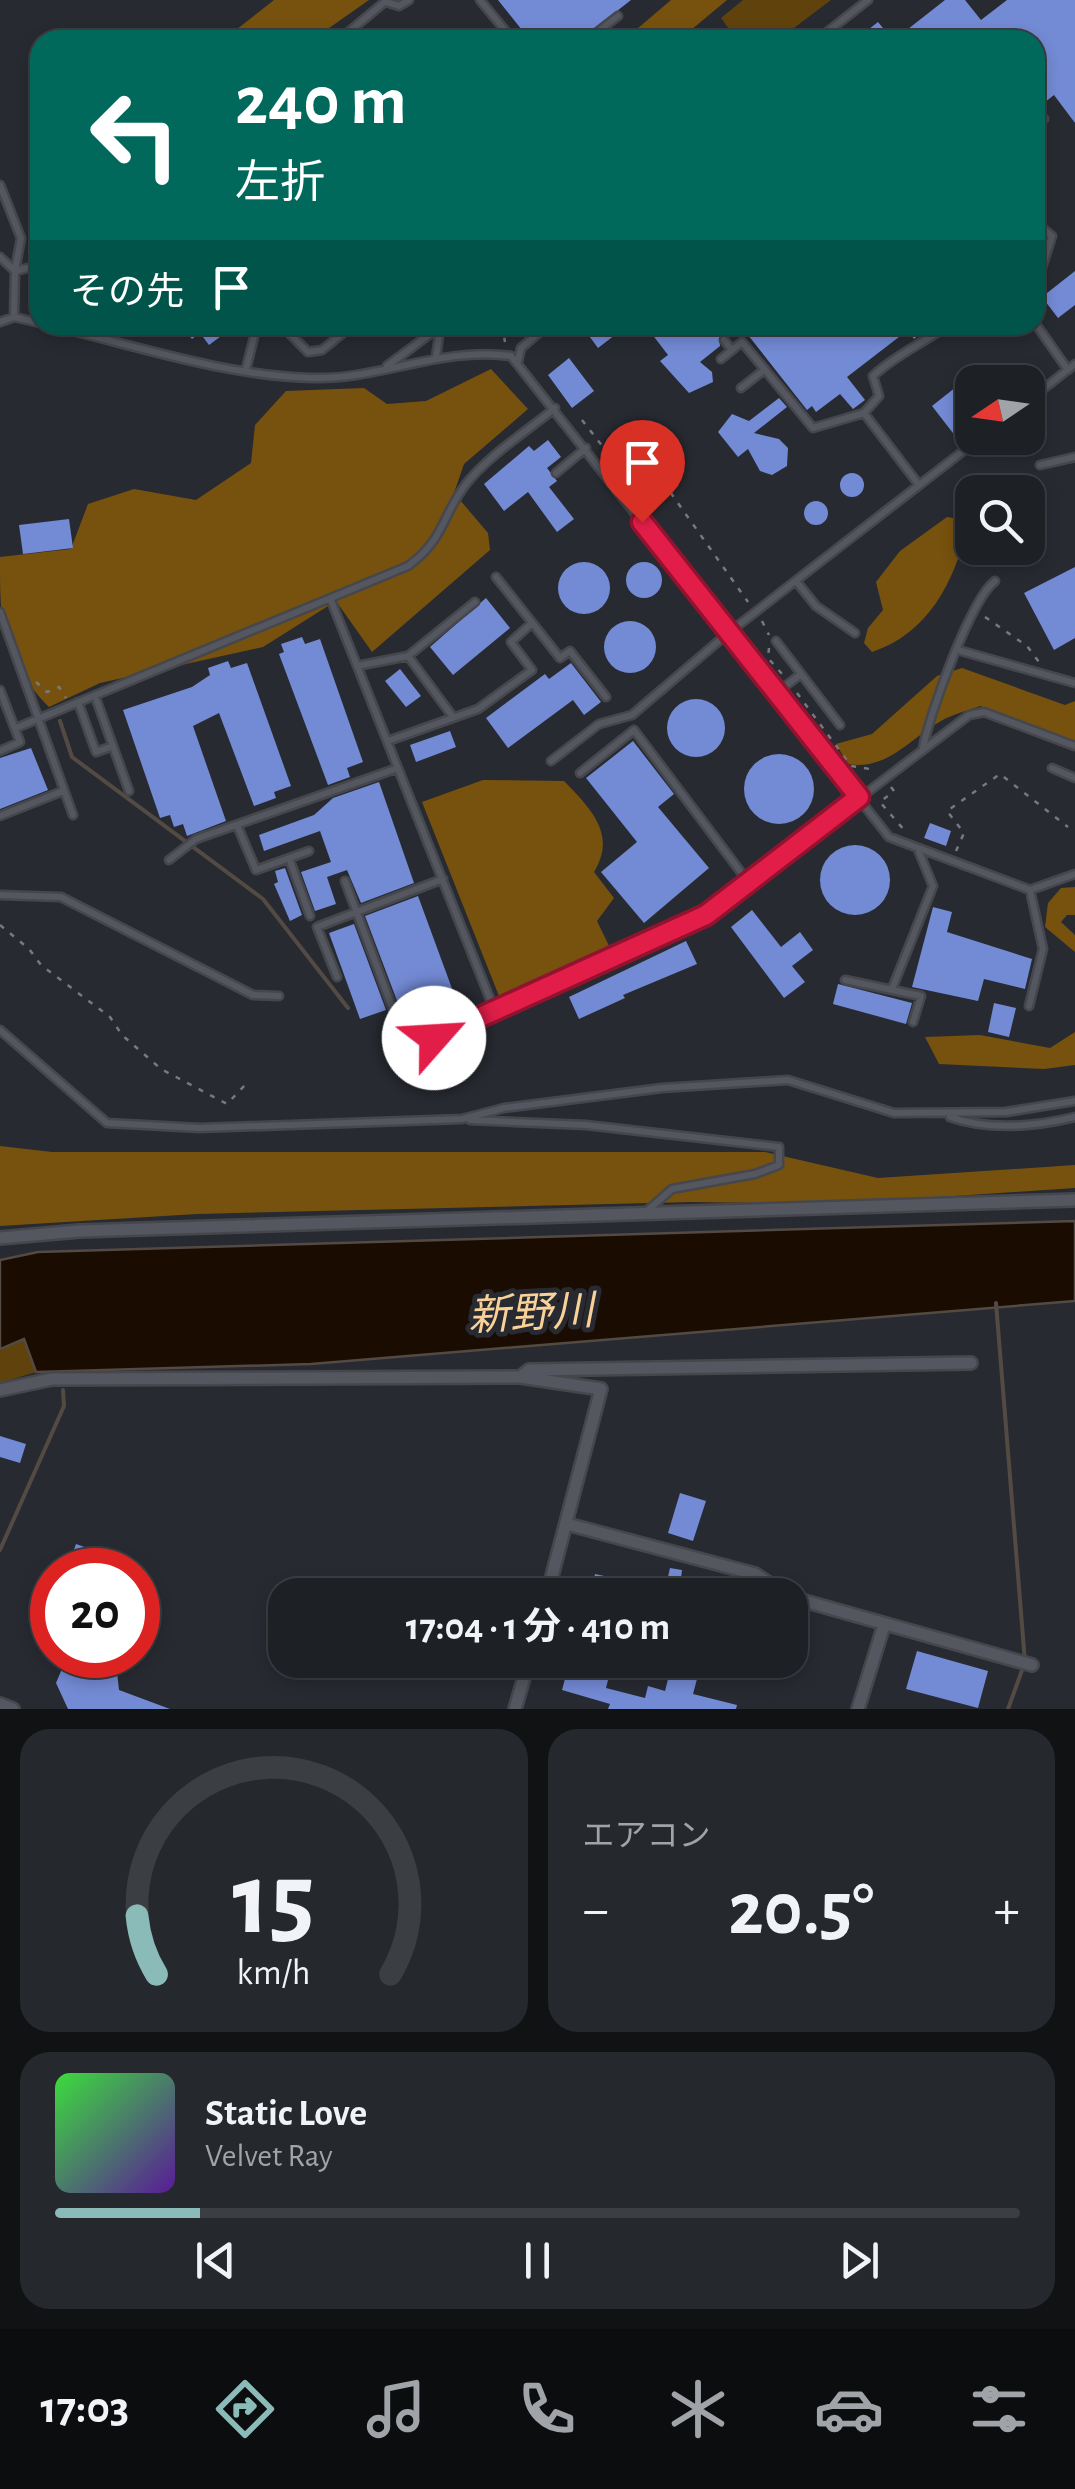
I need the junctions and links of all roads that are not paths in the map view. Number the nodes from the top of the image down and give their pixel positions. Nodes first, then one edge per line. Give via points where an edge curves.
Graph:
1 (409, 0) edge
2 (480, 0) edge
3 (868, 0) edge
4 (386, 1) edge
5 (618, 16) dead end
6 (351, 30) edge
7 (504, 30) edge
8 (600, 30) edge
9 (830, 30) edge
10 (0, 184) edge
11 (1045, 230) edge
12 (1045, 258) edge
13 (1, 259) edge
14 (30, 267) edge
15 (15, 271) junction
16 (14, 317) junction
17 (30, 321) edge
18 (0, 322) edge
19 (89, 335) edge
20 (254, 335) edge
21 (290, 335) edge
22 (341, 335) edge
23 (429, 335) edge
24 (438, 335) edge
25 (536, 335) edge
26 (934, 335) edge
27 (1043, 335) edge
28 (93, 336) joint
29 (724, 340) dead end
30 (732, 350) junction
31 (436, 357) junction
32 (720, 359) dead end
33 (518, 361) junction
34 (1075, 364) edge
35 (387, 366) junction
36 (246, 369) junction
37 (764, 370) junction
38 (1068, 370) junction
39 (740, 388) dead end
40 (1045, 388) edge
41 (555, 408) junction
42 (864, 413) junction
43 (586, 448) junction
44 (958, 455) edge
45 (1075, 457) edge
46 (1040, 465) dead end
47 (556, 472) dead end
48 (919, 485) junction
49 (496, 577) dead end
50 (796, 581) junction
51 (996, 581) dead end
52 (330, 598) junction
53 (475, 602) dead end
54 (0, 612) edge
55 (532, 623) junction
56 (727, 634) junction
57 (855, 634) dead end
58 (776, 641) dead end
59 (958, 650) junction
60 (408, 656) junction
61 (357, 666) junction
62 (801, 674) junction
63 (1075, 683) edge
64 (0, 690) edge
65 (776, 694) junction
66 (95, 696) junction
67 (606, 696) dead end
68 (75, 704) junction
69 (453, 718) junction
70 (37, 720) junction
71 (840, 725) dead end
72 (16, 728) junction
73 (388, 741) junction
74 (1074, 744) edge
75 (113, 746) junction
76 (0, 750) edge
77 (923, 750) junction
78 (551, 761) dead end
79 (398, 768) junction
80 (1052, 768) dead end
81 (580, 773) dead end
82 (1075, 778) edge
83 (64, 790) junction
84 (129, 792) dead end
85 (859, 797) junction
86 (73, 815) dead end
87 (0, 816) edge
88 (237, 825) junction
89 (919, 850) junction
90 (309, 851) dead end
91 (289, 858) junction
92 (169, 860) dead end
93 (1075, 874) edge
94 (442, 879) junction
95 (344, 881) dead end
96 (750, 882) junction
97 (1030, 890) junction
98 (0, 895) edge
99 (358, 912) junction
100 (310, 916) dead end
101 (337, 977) dead end
102 (845, 980) dead end
103 (892, 990) junction
104 (279, 996) dead end
105 (1029, 1006) dead end
106 (494, 1008) junction
107 (913, 1022) dead end
108 (0, 1030) edge
109 (1075, 1101) edge
110 (944, 1115) junction
111 (1075, 1117) edge
112 (462, 1120) junction
113 (1075, 1200) edge
114 (642, 1216) junction
115 (0, 1238) edge
116 (970, 1362) dead end
117 (520, 1377) junction
118 (0, 1390) edge
119 (567, 1524) junction
120 (552, 1578) edge
121 (761, 1578) edge
122 (808, 1602) edge
123 (884, 1624) junction
124 (1032, 1665) dead end
125 (524, 1678) edge
126 (0, 1704) edge
127 (13, 1709) edge
128 (516, 1709) edge
129 (858, 1709) edge

1 - 4 lane via 400,6
2 - 7 lane
3 - 9 lane
4 - 6 lane
5 - 8 lane
10 - 15 lane via 21,238
11 - 12 lane via 1052,236
13 - 15 lane
14 - 15 lane
15 - 16 lane
16 - 17 lane
16 - 18 lane
19 - 28 lane
20 - 36 lane
21 - 22 lane via 308,352
23 - 35 lane
24 - 31 lane
25 - 33 lane via 521,348
26 - 42 lane via 900,351 873,376 879,396
27 - 38 lane
28 - 36 lane
29 - 30 lane
30 - 32 lane
30 - 37 lane via 742,342
31 - 33 lane via 502,355
31 - 35 lane
33 - 41 lane
34 - 38 lane
35 - 36 lane via 312,378
37 - 39 lane
37 - 42 lane via 813,428
38 - 40 lane
41 - 43 lane
41 - 52 lane via 476,472 432,548 408,566
42 - 48 lane
43 - 47 lane
43 - 56 lane
44 - 48 lane
45 - 46 lane
48 - 50 lane
49 - 55 lane
50 - 56 lane
50 - 57 lane via 816,606
51 - 59 lane via 980,598
52 - 61 lane
52 - 66 lane
53 - 60 lane
54 - 70 lane
55 - 67 lane via 560,658 570,651
55 - 69 lane via 511,642 532,670 478,709
56 - 65 lane
56 - 78 lane via 632,715 599,724
58 - 62 lane
59 - 63 lane
59 - 77 lane
60 - 61 lane
60 - 69 lane
61 - 73 lane
62 - 65 lane
62 - 71 lane
64 - 72 lane
65 - 85 lane
66 - 68 lane
66 - 75 lane
68 - 70 lane
68 - 75 lane via 96,752
69 - 73 lane
70 - 72 lane
70 - 83 lane
72 - 76 lane via 20,742
73 - 79 lane
74 - 77 lane via 984,712 969,715
75 - 84 lane
77 - 85 lane
79 - 88 lane
79 - 94 lane
80 - 82 lane
81 - 96 lane via 634,730
83 - 86 lane
83 - 87 lane
85 - 89 lane via 890,837
85 - 96 lane
88 - 91 lane via 256,870
88 - 92 lane via 196,839
89 - 97 lane
89 - 103 lane via 933,886
90 - 91 lane
91 - 100 lane
93 - 97 lane
94 - 99 lane
94 - 106 lane
95 - 99 lane
96 - 106 lane via 706,915
97 - 105 lane via 1042,949
98 - 104 lane via 61,896 253,994
99 - 101 lane via 317,927
99 - 106 lane via 404,1039 434,1038
102 - 103 lane
103 - 107 lane via 921,996
108 - 112 lane via 107,1124 200,1128
109 - 110 lane
110 - 111 lane via 978,1127
110 - 112 lane via 894,1113 788,1080 662,1088 504,1108
112 - 114 lane via 586,1124 778,1146 778,1164 672,1189
113 - 114 street
114 - 115 street
116 - 117 street via 529,1370
117 - 118 street via 52,1379
117 - 119 street via 601,1388
119 - 120 street
119 - 121 street
122 - 123 street
123 - 124 street
123 - 129 street
125 - 128 street
126 - 127 street

